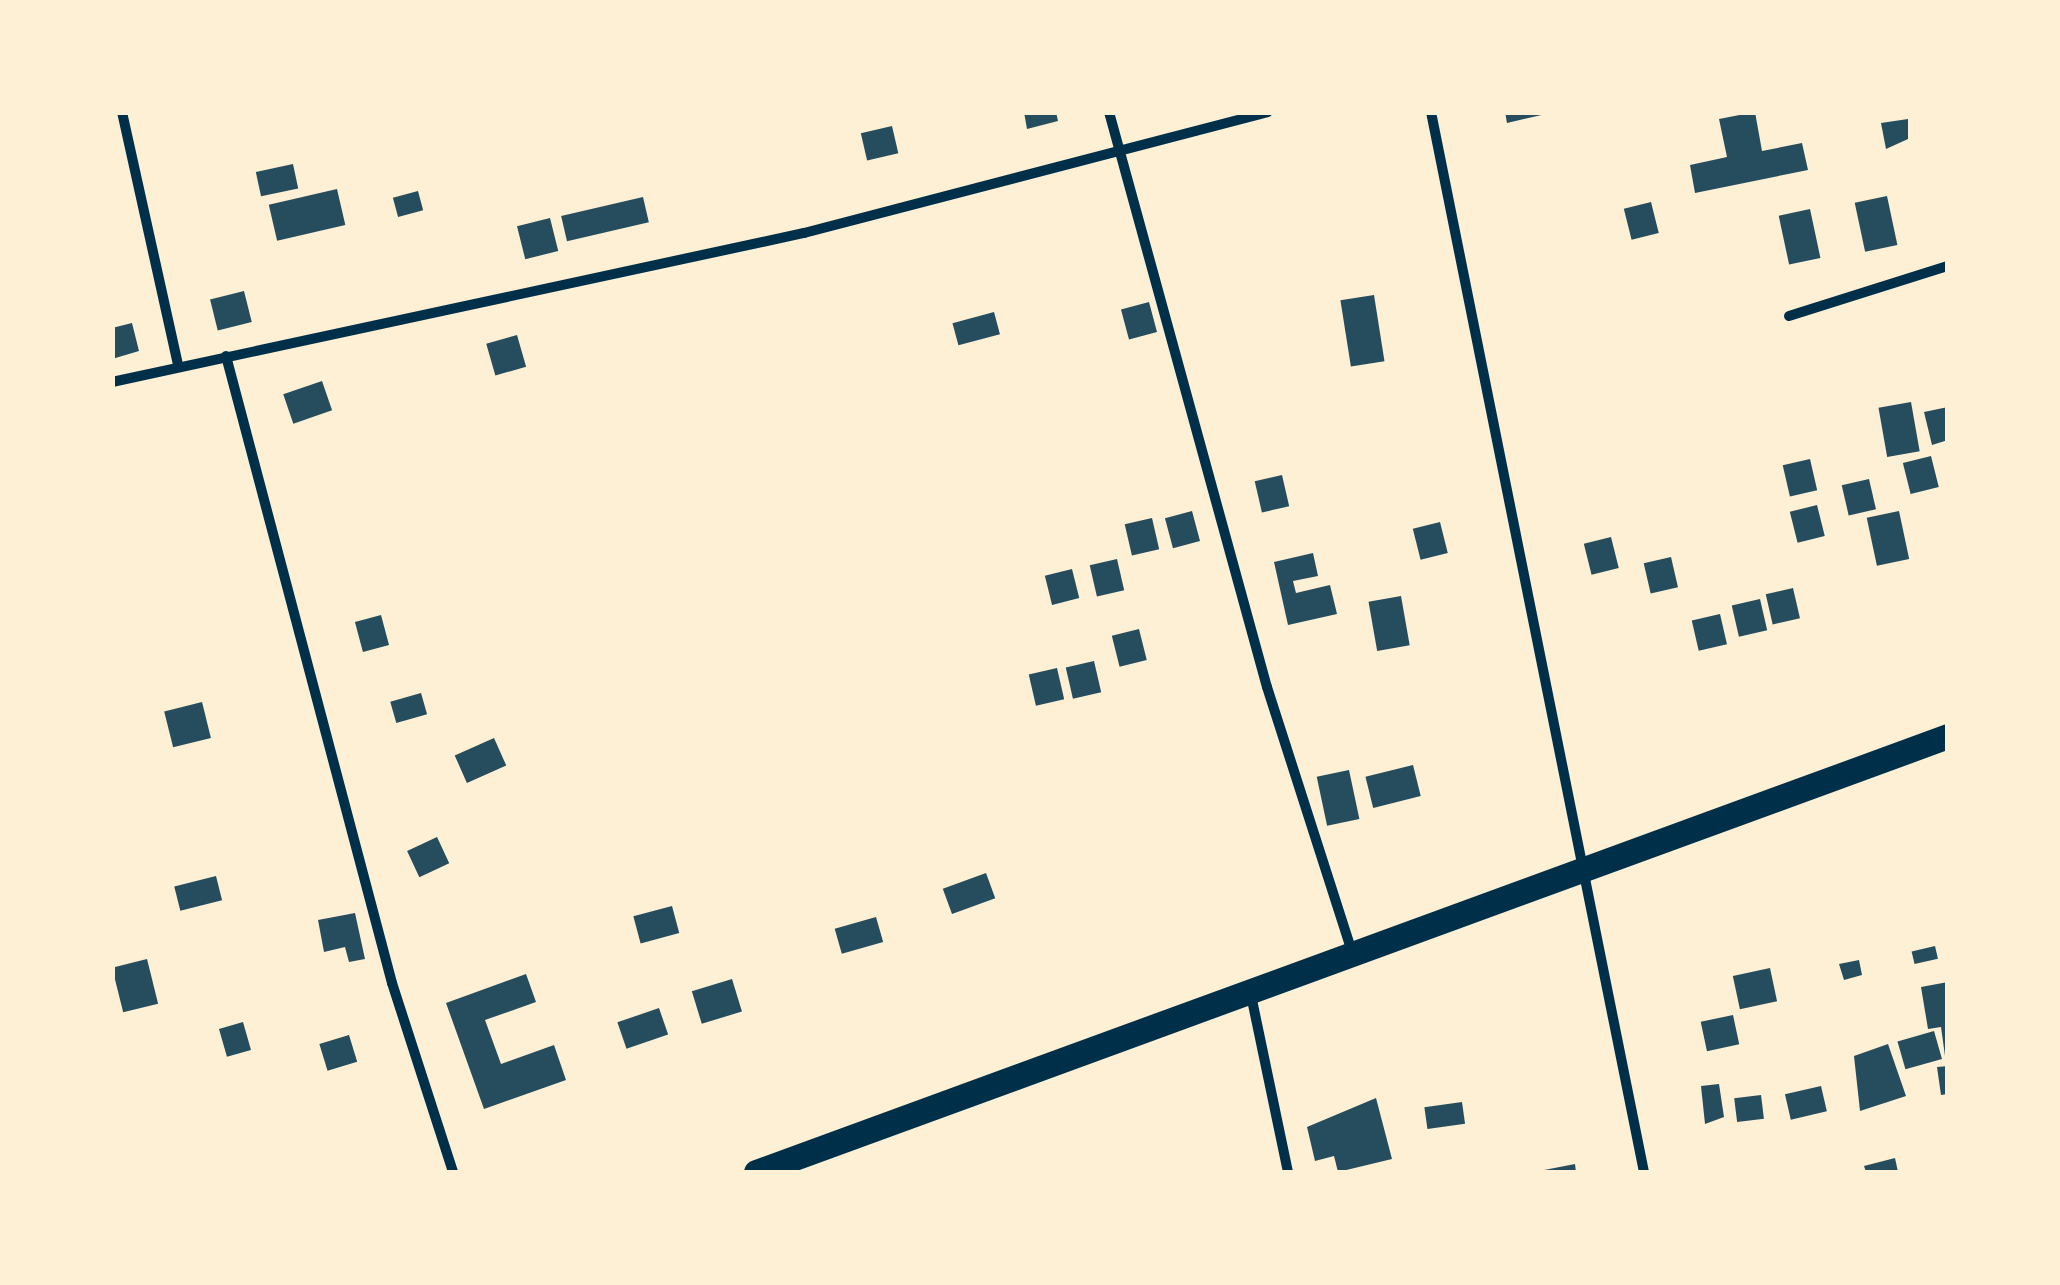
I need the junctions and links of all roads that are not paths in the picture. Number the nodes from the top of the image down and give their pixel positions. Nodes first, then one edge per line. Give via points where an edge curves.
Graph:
1 (122, 112) edge
2 (1109, 112) edge
3 (1268, 112) edge
4 (1430, 112) edge
5 (1119, 151) junction
6 (1948, 266) edge
7 (1789, 316) dead end
8 (226, 356) junction
9 (178, 365) junction
10 (112, 382) edge
11 (1948, 736) edge
12 (1585, 874) junction
13 (1354, 958) junction
14 (1250, 995) junction
15 (452, 1172) edge
16 (756, 1172) edge
17 (1288, 1172) edge
18 (1644, 1172) edge

1 - 9 street
2 - 5 street
3 - 5 street
4 - 12 street
5 - 8 street via 804,233
5 - 13 street via 1267,687
6 - 7 street
8 - 9 street
8 - 15 street via 392,983
9 - 10 street
11 - 12 main road
12 - 13 main road
12 - 18 street
13 - 14 main road
14 - 16 main road
14 - 17 street

